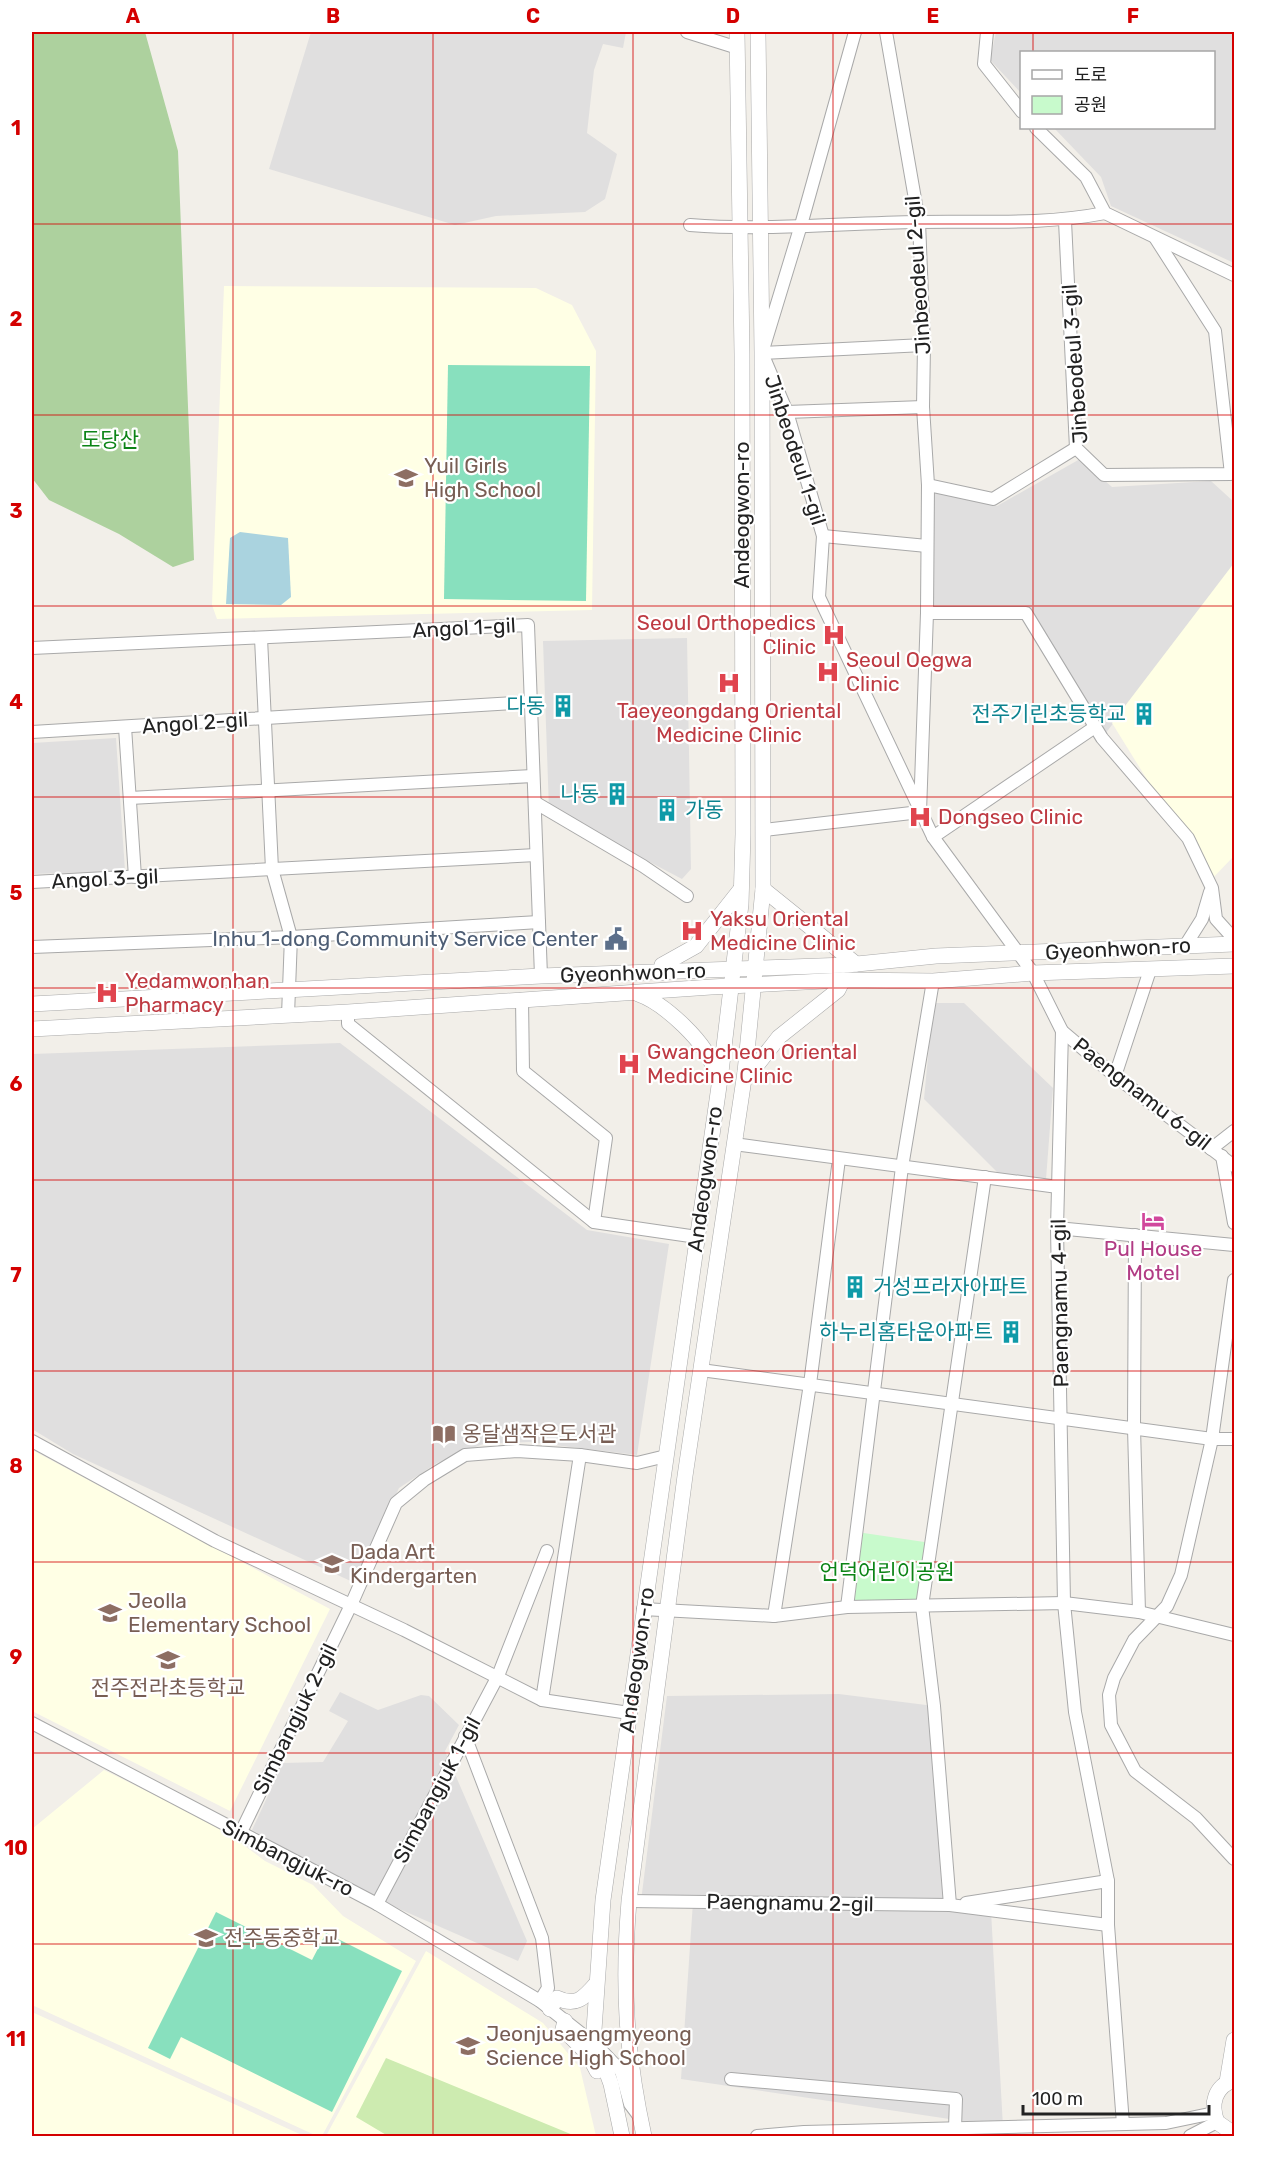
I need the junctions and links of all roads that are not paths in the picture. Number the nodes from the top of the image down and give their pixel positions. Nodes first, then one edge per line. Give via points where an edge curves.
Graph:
1 (687, 32) edge
2 (737, 32) edge
3 (758, 32) edge
4 (855, 32) edge
5 (886, 32) edge
6 (987, 32) edge
7 (738, 48) junction
8 (1020, 109) edge
9 (1037, 129) edge
10 (1105, 213) junction
11 (1065, 221) junction
12 (919, 222) junction
13 (690, 225) dead end
14 (801, 225) junction
15 (760, 227) junction
16 (740, 229) junction
17 (1156, 239) junction
18 (1234, 275) edge
19 (924, 345) junction
20 (762, 352) junction
21 (922, 407) junction
22 (787, 412) junction
23 (1076, 448) junction
24 (928, 485) junction
25 (823, 536) junction
26 (927, 546) junction
27 (927, 613) junction
28 (261, 638) junction
29 (32, 648) edge
30 (530, 702) junction
31 (265, 718) junction
32 (125, 727) junction
33 (1095, 727) junction
34 (32, 732) edge
35 (533, 776) junction
36 (268, 790) junction
37 (129, 798) junction
38 (536, 803) junction
39 (921, 812) junction
40 (764, 830) junction
41 (933, 837) junction
42 (536, 855) junction
43 (272, 869) junction
44 (135, 877) junction
45 (32, 882) edge
46 (1212, 888) junction
47 (741, 889) junction
48 (763, 889) junction
49 (687, 896) dead end
50 (1216, 916) junction
51 (1203, 917) junction
52 (539, 922) junction
53 (291, 937) junction
54 (1234, 939) edge
55 (1234, 944) edge
56 (1185, 946) junction
57 (32, 947) edge
58 (1019, 954) junction
59 (856, 964) junction
60 (1234, 966) edge
61 (733, 969) junction
62 (757, 969) junction
63 (1150, 970) junction
64 (662, 973) junction
65 (1033, 973) junction
66 (541, 976) junction
67 (843, 980) junction
68 (933, 981) junction
69 (755, 985) junction
70 (731, 986) junction
71 (288, 992) junction
72 (632, 992) junction
73 (522, 999) junction
74 (32, 1004) edge
75 (348, 1012) junction
76 (288, 1015) junction
77 (32, 1029) edge
78 (1062, 1030) junction
79 (721, 1072) junction
80 (744, 1072) junction
81 (1115, 1076) junction
82 (1234, 1130) edge
83 (734, 1144) junction
84 (1211, 1149) junction
85 (1222, 1156) junction
86 (839, 1159) junction
87 (1234, 1166) edge
88 (902, 1167) junction
89 (985, 1177) junction
90 (1058, 1187) junction
91 (594, 1222) junction
92 (1234, 1223) edge
93 (1057, 1228) junction
94 (1135, 1235) junction
95 (697, 1237) junction
96 (1234, 1245) edge
97 (1234, 1280) edge
98 (701, 1370) junction
99 (810, 1384) junction
100 (874, 1393) junction
101 (952, 1403) junction
102 (1062, 1419) junction
103 (1134, 1428) junction
104 (1212, 1439) junction
105 (1234, 1439) edge
106 (32, 1441) edge
107 (580, 1455) junction
108 (666, 1456) junction
109 (547, 1551) dead end
110 (1064, 1603) junction
111 (351, 1605) junction
112 (922, 1606) junction
113 (847, 1607) junction
114 (643, 1609) junction
115 (667, 1611) junction
116 (1139, 1612) junction
117 (774, 1616) junction
118 (1156, 1617) junction
119 (1234, 1635) edge
120 (498, 1676) junction
121 (542, 1700) junction
122 (630, 1713) junction
123 (32, 1723) edge
124 (465, 1736) junction
125 (240, 1834) junction
126 (1234, 1859) edge
127 (1108, 1881) junction
128 (628, 1901) junction
129 (377, 1904) junction
130 (951, 1905) junction
131 (1108, 1925) junction
132 (596, 1984) junction
133 (545, 2005) junction
134 (565, 2021) junction
135 (1234, 2040) edge
136 (597, 2046) junction
137 (731, 2079) dead end
138 (1231, 2081) edge
139 (611, 2084) junction
140 (639, 2116) junction
141 (1216, 2117) junction
142 (1123, 2124) junction
143 (955, 2128) junction
144 (904, 2133) edge
145 (937, 2133) edge
146 (804, 2134) edge
147 (840, 2134) edge
148 (867, 2134) edge
149 (1234, 2134) edge
150 (622, 2136) edge
151 (644, 2136) edge
152 (757, 2136) edge
153 (1132, 2136) edge
154 (1190, 2136) edge

1 - 7 street
2 - 7 street, Andeogwon-ro
3 - 15 street, Andeogwon-ro
4 - 14 street, Jinbeodeul 1-gil
5 - 12 street, Jinbeodeul 2-gil
6 - 8 street via 984,64
7 - 16 street, Andeogwon-ro
9 - 10 street via 1086,177
10 - 11 street
10 - 17 street
11 - 12 street
11 - 23 street, Jinbeodeul 3-gil
12 - 14 street
12 - 19 street, Jinbeodeul 2-gil
13 - 16 street
14 - 15 street
14 - 20 street, Jinbeodeul 1-gil
15 - 16 street
15 - 20 street, Andeogwon-ro
16 - 47 street, Andeogwon-ro
17 - 18 street
17 - 23 street, Jinbeodeul 3-gil via 1215,330 1232,474 1104,475
19 - 20 street
19 - 21 street, Jinbeodeul 2-gil
20 - 22 street, Jinbeodeul 1-gil
20 - 40 street, Andeogwon-ro
21 - 22 street
21 - 24 street, Jinbeodeul 2-gil
22 - 25 street, Jinbeodeul 1-gil
23 - 24 street via 993,499
24 - 26 street, Jinbeodeul 2-gil
25 - 26 street
25 - 39 street, Jinbeodeul 1-gil via 819,597
26 - 27 street, Jinbeodeul 2-gil
27 - 33 street via 1026,613
27 - 39 street, Jinbeodeul 2-gil
28 - 29 street
28 - 30 street, Angol 1-gil via 528,625
28 - 31 street, Angol 2-gil
30 - 31 street, Angol 2-gil
30 - 35 street, Angol 1-gil
31 - 32 street, Angol 2-gil
31 - 36 street, Angol 2-gil
32 - 34 street
32 - 37 street
33 - 41 street
33 - 46 street via 1188,837
35 - 36 street
35 - 38 street, Angol 1-gil
36 - 37 street
36 - 43 street, Angol 2-gil
37 - 44 street
38 - 42 street, Angol 1-gil
38 - 49 street
39 - 40 street
39 - 41 street, Jinbeodeul 1-gil
40 - 48 street, Andeogwon-ro
41 - 58 street, Jinbeodeul 1-gil
42 - 43 street
42 - 52 street, Angol 1-gil
43 - 44 street, Angol 3-gil
43 - 53 street, Angol 2-gil
44 - 45 street, Angol 3-gil
46 - 50 street
46 - 51 street
47 - 61 street, Andeogwon-ro
47 - 64 street via 696,946 662,965
48 - 59 street
48 - 62 street, Andeogwon-ro
50 - 51 street
50 - 54 street
51 - 56 street
52 - 53 street
52 - 66 street, Angol 1-gil
53 - 57 street
53 - 71 street, Angol 2-gil
55 - 56 street, Gyeonhwon-ro
56 - 58 street, Gyeonhwon-ro
58 - 59 street, Gyeonhwon-ro via 936,956
58 - 65 street, Jinbeodeul 1-gil
59 - 62 street, Gyeonhwon-ro
60 - 63 street, Gyeonhwon-ro
61 - 62 street, Gyeonhwon-ro
61 - 64 street, Gyeonhwon-ro
61 - 70 street, Andeogwon-ro
62 - 69 street, Andeogwon-ro
63 - 65 street, Gyeonhwon-ro
63 - 81 street, Gyeonhwon-ro
64 - 66 street, Gyeonhwon-ro
65 - 68 street, Gyeonhwon-ro
65 - 78 street, Paengnamu 6-gil
66 - 71 street, Gyeonhwon-ro
67 - 68 street, Gyeonhwon-ro
67 - 69 street, Gyeonhwon-ro
67 - 80 street via 838,990 779,1037 753,1070
68 - 88 street
69 - 70 street, Gyeonhwon-ro
69 - 80 street, Andeogwon-ro
70 - 72 street, Gyeonhwon-ro
70 - 79 street, Andeogwon-ro
71 - 74 street, Gyeonhwon-ro
71 - 76 street, Angol 2-gil
72 - 73 street, Gyeonhwon-ro
72 - 79 street via 660,1005 700,1042 714,1071
73 - 75 street, Gyeonhwon-ro
73 - 91 street via 523,1071 606,1138
75 - 76 street, Gyeonhwon-ro
75 - 91 street via 348,1024
76 - 77 street, Gyeonhwon-ro
78 - 81 street, Paengnamu 6-gil
78 - 90 street, Paengnamu 6-gil
79 - 95 street, Andeogwon-ro
80 - 83 street, Andeogwon-ro
81 - 84 street, Paengnamu 6-gil
82 - 84 street
83 - 86 street
83 - 98 street, Andeogwon-ro
84 - 85 street, Paengnamu 6-gil
85 - 87 street, Paengnamu 6-gil
85 - 92 street, Paengnamu 6-gil
86 - 88 street
86 - 99 street
88 - 89 street
88 - 100 street
89 - 90 street
89 - 101 street
90 - 93 street, Paengnamu 4-gil
91 - 95 street
93 - 94 street
93 - 102 street, Paengnamu 4-gil
94 - 96 street
94 - 103 street
95 - 108 street, Andeogwon-ro
97 - 104 street
98 - 99 street, Paengnamu 4-gil
98 - 115 street, Andeogwon-ro
99 - 100 street, Paengnamu 4-gil
99 - 117 street
100 - 101 street, Paengnamu 4-gil
100 - 113 street
101 - 102 street, Paengnamu 4-gil
101 - 112 street
102 - 103 street, Paengnamu 4-gil
102 - 110 street, Paengnamu 4-gil
103 - 104 street, Paengnamu 4-gil
103 - 116 street
104 - 105 street, Paengnamu 4-gil
104 - 118 street via 1181,1575 1167,1606
106 - 111 street via 215,1541
107 - 108 street, Simbangjuk 2-gil via 637,1463
107 - 111 street, Simbangjuk 2-gil via 517,1451 465,1455 424,1480 396,1503
107 - 121 street
108 - 114 street, Andeogwon-ro
109 - 120 street, Simbangjuk 1-gil
110 - 112 street
110 - 116 street
110 - 127 street, Paengnamu 4-gil via 1075,1712
111 - 120 street
111 - 125 street, Simbangjuk 2-gil
112 - 113 street
112 - 130 street
113 - 117 street
114 - 115 street
114 - 122 street, Andeogwon-ro
115 - 117 street
115 - 128 street, Andeogwon-ro
116 - 118 street
118 - 119 street
118 - 126 street via 1134,1640 1114,1678 1109,1695 1111,1725 1136,1771 1196,1818
120 - 121 street
120 - 124 street, Simbangjuk 1-gil
121 - 122 street
122 - 132 street, Andeogwon-ro via 603,1900
123 - 125 street, Simbangjuk-ro
124 - 129 street, Simbangjuk 1-gil
124 - 133 street via 542,1938 548,1988
125 - 129 street, Simbangjuk-ro
127 - 130 street, Paengnamu 2-gil
127 - 131 street
128 - 130 street, Paengnamu 2-gil
128 - 140 street, Andeogwon-ro via 624,2002
129 - 133 street, Simbangjuk-ro
130 - 131 street, Paengnamu 2-gil
131 - 142 street
132 - 133 street via 582,2000 568,2003 557,1998
132 - 136 street, Andeogwon-ro
133 - 134 street, Simbangjuk-ro
134 - 136 street, Simbangjuk-ro
134 - 139 street via 563,2029 588,2054 604,2085
135 - 138 street
136 - 139 street, Andeogwon-ro
136 - 140 street, Simbangjuk-ro via 621,2070 630,2104
137 - 143 street via 956,2099
138 - 141 street via 1215,2096
139 - 150 street, Andeogwon-ro
140 - 151 street, Andeogwon-ro
141 - 142 street
141 - 149 street
141 - 154 street
142 - 143 street
142 - 153 street
143 - 145 street
144 - 145 street
144 - 148 street
146 - 147 street
146 - 152 street
147 - 148 street

